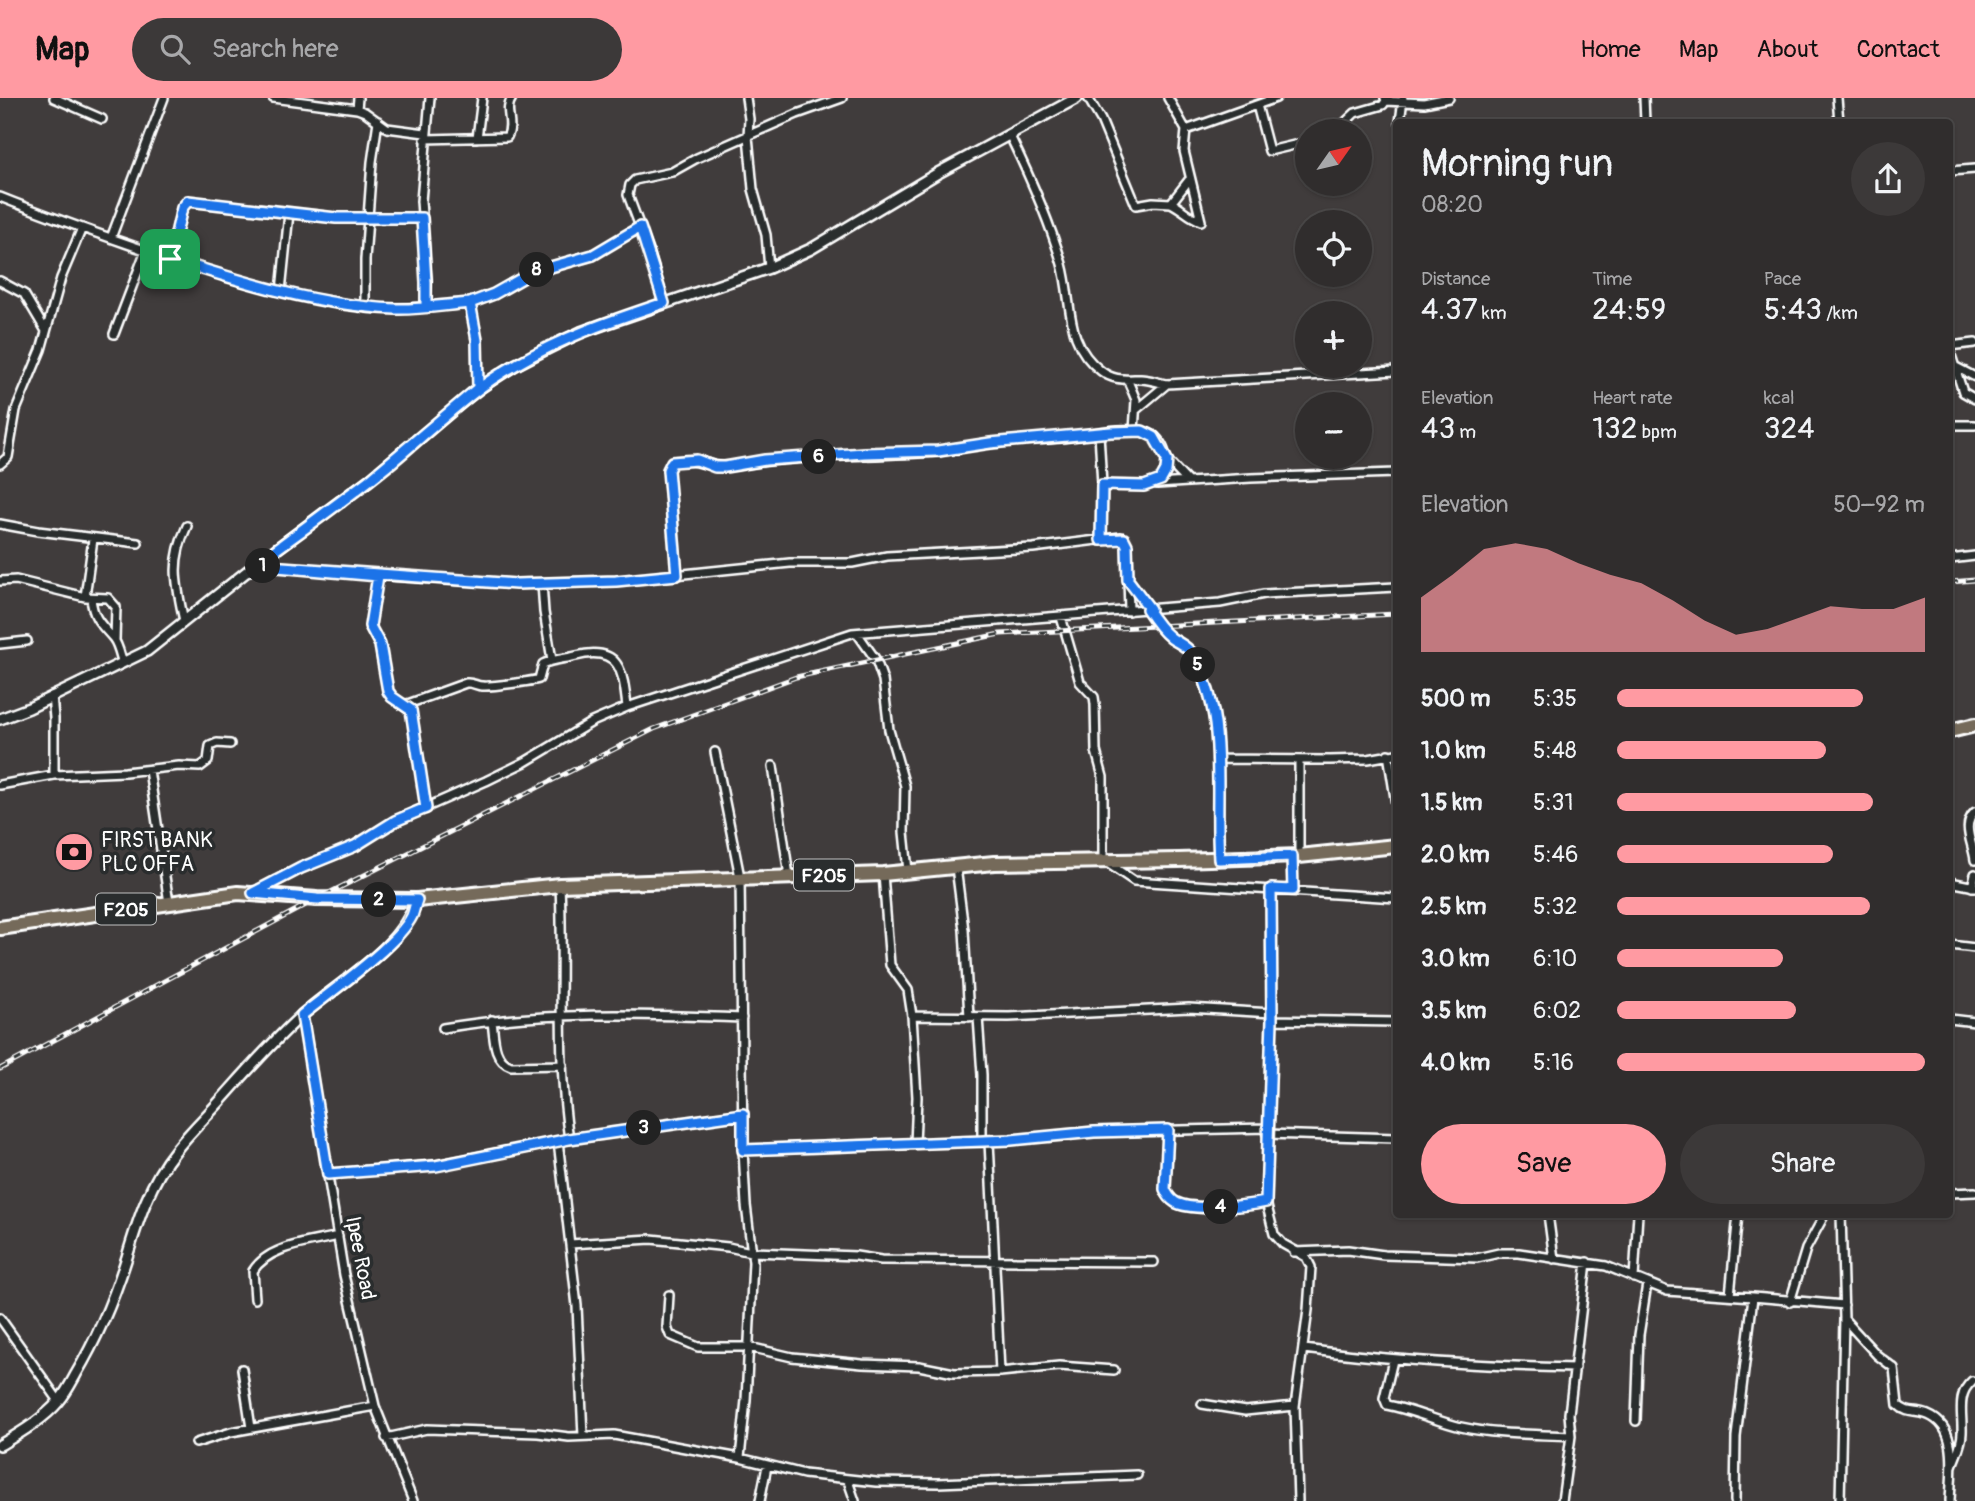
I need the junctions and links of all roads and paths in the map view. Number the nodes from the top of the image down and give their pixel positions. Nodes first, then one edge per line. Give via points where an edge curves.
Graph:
1 (54, 98) edge
2 (164, 98) edge
3 (273, 98) edge
4 (358, 98) edge
5 (430, 98) edge
6 (482, 98) edge
7 (512, 98) edge
8 (746, 98) edge
9 (842, 98) edge
10 (1077, 98) edge
11 (1088, 98) edge
12 (1168, 98) edge
13 (1276, 98) edge
14 (1449, 98) edge
15 (1644, 98) edge
16 (1837, 98) edge
17 (1386, 99) edge
18 (1403, 100) edge
19 (1257, 105) junction
20 (357, 109) junction
21 (102, 119) dead end
22 (1349, 119) edge
23 (1400, 119) edge
24 (1645, 119) edge
25 (1839, 119) edge
26 (378, 121) junction
27 (1186, 130) junction
28 (425, 136) junction
29 (748, 136) junction
30 (1010, 136) junction
31 (477, 138) junction
32 (1295, 145) edge
33 (1975, 169) edge
34 (1953, 171) edge
35 (1189, 180) junction
36 (0, 197) edge
37 (1171, 203) junction
38 (289, 213) junction
39 (422, 218) junction
40 (369, 219) junction
41 (640, 227) junction
42 (82, 228) junction
43 (111, 238) junction
44 (146, 250) junction
45 (170, 259) junction
46 (769, 268) junction
47 (0, 281) edge
48 (281, 291) junction
49 (470, 303) junction
50 (664, 303) junction
51 (365, 307) junction
52 (426, 307) junction
53 (46, 331) junction
54 (114, 334) dead end
55 (1975, 343) edge
56 (1953, 346) edge
57 (1953, 360) edge
58 (1956, 367) junction
59 (1393, 371) edge
60 (1975, 377) edge
61 (1128, 381) junction
62 (1167, 384) junction
63 (478, 388) junction
64 (1975, 399) edge
65 (1137, 409) junction
66 (1953, 425) edge
67 (1975, 425) edge
68 (1134, 431) junction
69 (1099, 433) junction
70 (1167, 460) junction
71 (0, 464) edge
72 (1393, 472) edge
73 (1187, 481) junction
74 (1153, 484) junction
75 (1102, 485) junction
76 (0, 524) edge
77 (187, 526) dead end
78 (93, 539) junction
79 (1101, 540) junction
80 (138, 543) dead end
81 (1975, 556) edge
82 (1953, 559) edge
83 (255, 565) junction
84 (677, 575) junction
85 (378, 576) junction
86 (1128, 580) junction
87 (0, 581) edge
88 (542, 583) junction
89 (1393, 587) edge
90 (88, 597) junction
91 (1149, 609) junction
92 (1129, 611) junction
93 (1061, 617) junction
94 (184, 621) junction
95 (857, 633) junction
96 (115, 640) junction
97 (27, 641) dead end
98 (0, 644) edge
99 (552, 660) junction
100 (122, 661) junction
101 (52, 696) junction
102 (405, 705) junction
103 (627, 707) junction
104 (0, 719) edge
105 (1975, 725) edge
106 (1953, 730) edge
107 (230, 744) dead end
108 (715, 752) dead end
109 (1392, 754) edge
110 (1217, 759) junction
111 (1299, 760) junction
112 (773, 766) dead end
113 (149, 770) junction
114 (54, 775) junction
115 (0, 785) edge
116 (426, 808) junction
117 (1975, 812) edge
118 (1393, 846) edge
119 (1296, 856) junction
120 (1219, 859) junction
121 (1103, 860) junction
122 (1975, 860) edge
123 (956, 867) junction
124 (908, 871) junction
125 (883, 874) junction
126 (1975, 874) edge
127 (789, 876) junction
128 (740, 877) junction
129 (1953, 882) edge
130 (560, 885) junction
131 (1974, 887) edge
132 (1271, 889) junction
133 (1293, 890) junction
134 (253, 893) junction
135 (1393, 898) edge
136 (417, 900) junction
137 (169, 903) junction
138 (0, 928) edge
139 (1953, 945) edge
140 (1975, 948) edge
141 (302, 1015) junction
142 (563, 1015) junction
143 (912, 1016) junction
144 (974, 1017) junction
145 (1272, 1017) junction
146 (741, 1018) junction
147 (1953, 1019) edge
148 (492, 1020) junction
149 (1975, 1021) edge
150 (1393, 1022) edge
151 (443, 1028) dead end
152 (563, 1065) junction
153 (743, 1114) junction
154 (1168, 1130) junction
155 (1267, 1131) junction
156 (1393, 1138) edge
157 (569, 1139) junction
158 (986, 1141) junction
159 (558, 1142) junction
160 (915, 1144) junction
161 (743, 1150) junction
162 (328, 1174) junction
163 (1975, 1192) edge
164 (1953, 1193) edge
165 (1266, 1202) junction
166 (1549, 1218) edge
167 (1638, 1218) edge
168 (1738, 1218) edge
169 (1823, 1218) edge
170 (1841, 1218) edge
171 (338, 1236) junction
172 (570, 1244) junction
173 (751, 1252) junction
174 (1294, 1252) junction
175 (1554, 1259) junction
176 (997, 1260) junction
177 (1154, 1262) dead end
178 (1587, 1262) junction
179 (1634, 1278) junction
180 (1647, 1284) junction
181 (1730, 1294) junction
182 (669, 1295) dead end
183 (1753, 1297) junction
184 (255, 1298) dead end
185 (1790, 1302) junction
186 (1844, 1305) junction
187 (0, 1318) edge
188 (1844, 1319) junction
189 (749, 1347) junction
190 (1304, 1349) junction
191 (1393, 1360) junction
192 (1575, 1368) junction
193 (242, 1369) dead end
194 (1114, 1370) dead end
195 (1000, 1372) junction
196 (1972, 1381) dead end
197 (59, 1401) junction
198 (1202, 1404) dead end
199 (375, 1406) junction
200 (1295, 1406) junction
201 (1636, 1421) dead end
202 (251, 1428) junction
203 (583, 1436) junction
204 (1571, 1436) junction
205 (386, 1438) junction
206 (196, 1443) dead end
207 (0, 1446) edge
208 (740, 1458) junction
209 (767, 1466) junction
210 (1952, 1466) junction
211 (1137, 1475) dead end
212 (848, 1480) junction
213 (413, 1501) edge
214 (760, 1501) edge
215 (855, 1501) edge
216 (1298, 1501) edge
217 (1562, 1501) edge
218 (1735, 1501) edge
219 (1840, 1501) edge
220 (1950, 1501) edge

1 - 21 street
2 - 43 street
3 - 20 street
4 - 20 street
5 - 28 street
6 - 31 street
7 - 31 street via 507,109 511,127 507,137
8 - 29 street
9 - 29 street
10 - 30 street
11 - 37 street via 1136,205
12 - 27 street
13 - 19 street
14 - 18 street via 1424,103
15 - 24 street
16 - 25 street
17 - 18 street
17 - 22 street via 1383,105
18 - 23 street
19 - 27 street
19 - 32 street via 1269,151
20 - 26 street
26 - 28 street via 387,128
26 - 40 street
27 - 35 street
28 - 31 street
28 - 39 street
29 - 41 street via 672,172 635,180 628,195
29 - 46 street
30 - 46 street
30 - 61 street via 1037,192 1063,266 1078,347 1101,371
33 - 34 street
35 - 37 street
35 - 37 street via 1201,221
36 - 42 street
38 - 40 street
38 - 45 street via 188,201 182,208
38 - 48 street
39 - 40 street
39 - 52 street
40 - 51 street
41 - 49 street via 593,255 533,272
41 - 50 street
42 - 43 street
42 - 53 street
43 - 44 street
44 - 45 street
44 - 54 street
45 - 48 street
46 - 50 street
47 - 53 street via 24,294
48 - 51 street
49 - 52 street
49 - 63 street via 477,340
50 - 63 street via 581,332
51 - 52 street
53 - 71 street via 16,410 8,457
55 - 56 street
57 - 58 street
58 - 60 street
58 - 64 street via 1963,392
59 - 62 street
61 - 62 street
61 - 65 street
62 - 65 street
63 - 83 street via 369,480
65 - 68 street
66 - 67 street
68 - 69 street
68 - 70 street via 1154,437
69 - 75 street
69 - 84 street via 725,467 697,460 672,462 668,470
70 - 73 street
70 - 74 street via 1164,477
72 - 73 street
73 - 74 street
74 - 75 street
75 - 79 street
76 - 78 street
77 - 94 street via 178,546 175,581
78 - 80 street
78 - 90 street
79 - 84 street via 887,556 852,563 755,565
79 - 86 street via 1124,539
81 - 82 street
83 - 85 street
83 - 94 street
84 - 88 street
85 - 88 street
85 - 102 street via 370,626 380,645 388,691
86 - 91 street
86 - 92 street
87 - 90 street via 28,582
88 - 99 street
89 - 91 street via 1264,594
90 - 96 street via 92,611
90 - 96 street via 108,598 116,607
91 - 92 street
91 - 110 street via 1169,637 1189,650 1198,666 1213,706
92 - 93 street
93 - 95 street
93 - 121 street via 1080,682 1094,697 1096,751 1103,777
94 - 100 street via 147,651
95 - 103 street
95 - 124 street via 876,660 905,786
96 - 100 street
97 - 98 street
99 - 102 street via 543,664 539,678 530,682 480,687 466,683
99 - 103 street via 607,654 620,667
100 - 101 street
101 - 104 street
101 - 114 street
102 - 116 street via 413,718
103 - 116 street
105 - 106 main road
107 - 113 street via 210,746 208,761 200,767
108 - 128 street
109 - 111 street
110 - 111 street
110 - 120 street
111 - 119 street
112 - 127 street
113 - 114 street
113 - 137 street
114 - 115 street
116 - 134 street
117 - 122 street via 1967,829
118 - 119 main road, F205
119 - 120 main road, F205
119 - 133 street
120 - 121 main road, F205
121 - 123 main road, F205
121 - 132 street via 1133,881
123 - 124 main road, F205
123 - 144 street
124 - 125 main road, F205
125 - 127 main road, F205
125 - 143 street via 890,965 908,990
126 - 131 street
127 - 128 main road, F205
128 - 130 main road, F205
128 - 146 street
129 - 131 street
130 - 136 main road, F205
130 - 142 street
132 - 133 street
132 - 145 street
133 - 135 street
134 - 136 main road, F205
134 - 137 main road, F205
136 - 141 street via 400,933
137 - 138 main road, F205
139 - 140 street
141 - 162 street, Ipee Road
141 - 197 street via 174,1152 156,1180 94,1343
142 - 146 street
142 - 148 street
142 - 152 street
143 - 144 street
143 - 160 street
144 - 145 street via 1189,1008
144 - 158 street
145 - 150 street
145 - 155 street
146 - 153 street
147 - 149 street
148 - 151 street
148 - 152 street via 495,1045 504,1064
152 - 157 street
153 - 157 street
153 - 161 street
154 - 155 street
154 - 158 street
154 - 165 street via 1165,1189 1176,1203 1231,1208
155 - 156 street
155 - 165 street
157 - 159 street
158 - 160 street
158 - 176 street
159 - 162 street via 436,1166
159 - 172 street
160 - 161 street
161 - 173 street
162 - 171 street, Ipee Road
163 - 164 street
165 - 174 street via 1274,1234
166 - 175 street
167 - 179 street
168 - 181 street
169 - 185 street via 1806,1249
170 - 186 street
171 - 184 street via 262,1258 253,1271
171 - 199 street, Ipee Road
172 - 173 street via 651,1239
172 - 203 street via 578,1306
173 - 176 street via 881,1260
173 - 189 street
174 - 175 street via 1348,1250 1477,1258 1519,1253
174 - 190 street via 1306,1257 1311,1267
175 - 178 street
176 - 177 street
176 - 195 street
178 - 179 street
178 - 192 street
179 - 180 street
180 - 181 street via 1667,1291
180 - 201 street via 1639,1335
181 - 183 street
182 - 189 street via 670,1335 698,1347
183 - 185 street
183 - 218 street via 1736,1437
185 - 186 street
186 - 188 street
187 - 197 street
188 - 210 street via 1894,1368 1898,1405 1908,1412 1932,1416 1949,1436
188 - 219 street
189 - 195 street via 862,1364 919,1366 954,1373
189 - 208 street
190 - 191 street
190 - 200 street
191 - 192 street
191 - 204 street via 1384,1398 1387,1405 1478,1430
192 - 204 street
193 - 202 street
194 - 195 street via 1059,1366
196 - 210 street via 1962,1397 1962,1434
197 - 207 street
198 - 200 street via 1245,1411
199 - 202 street
199 - 205 street, Ipee Road
200 - 216 street
202 - 206 street
203 - 205 street via 441,1429
203 - 208 street via 614,1435
204 - 217 street
205 - 213 street, Ipee Road
208 - 209 street
209 - 212 street
209 - 214 street
210 - 220 street
211 - 212 street via 938,1483
212 - 215 street

